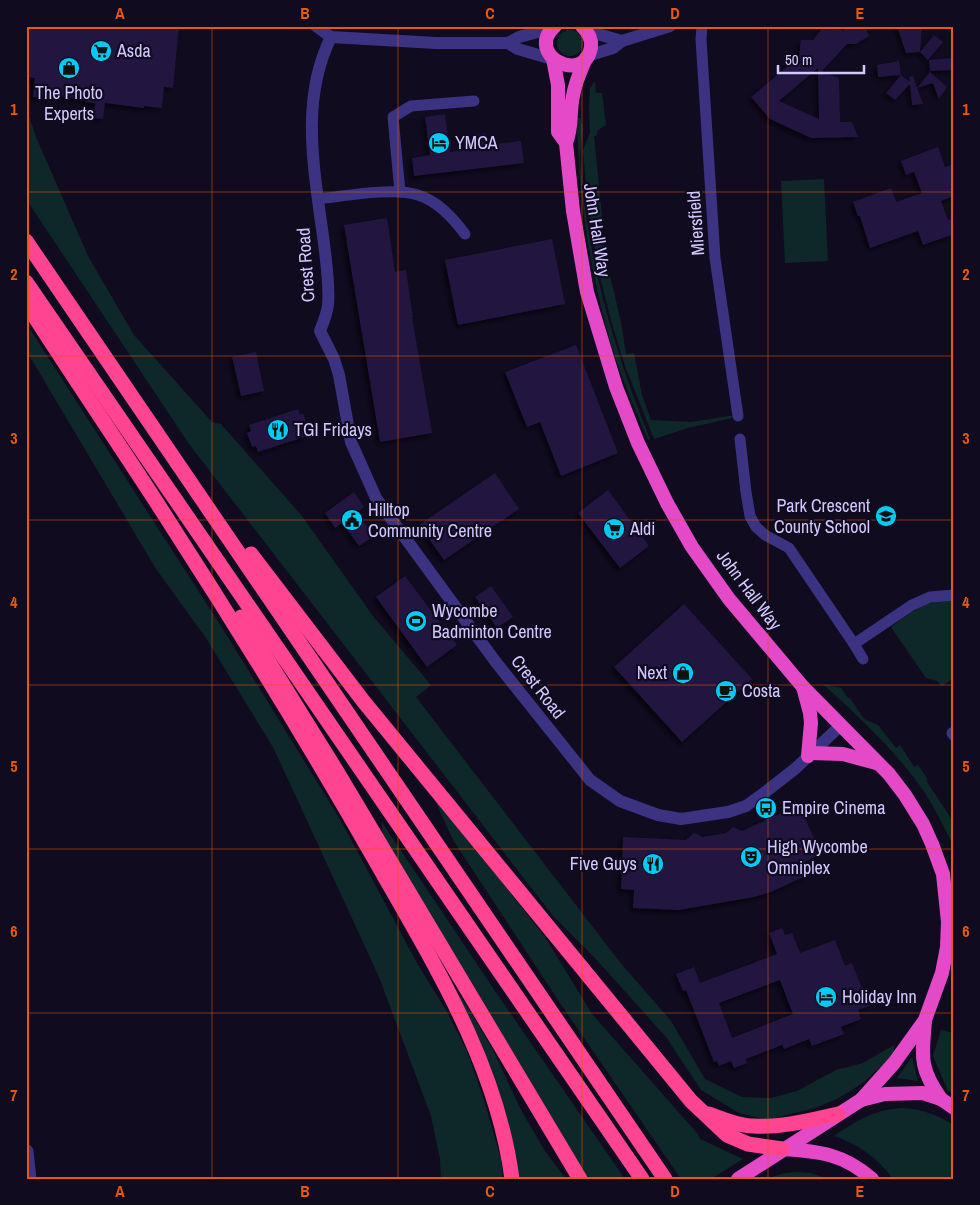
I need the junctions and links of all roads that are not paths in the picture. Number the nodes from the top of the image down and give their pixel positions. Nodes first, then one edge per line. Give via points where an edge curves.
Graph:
1 (316, 26) edge
2 (670, 26) edge
3 (702, 26) edge
4 (554, 27) edge
5 (585, 28) edge
6 (331, 36) junction
7 (622, 41) junction
8 (508, 43) junction
9 (587, 57) junction
10 (553, 59) junction
11 (474, 101) dead end
12 (566, 143) junction
13 (400, 192) junction
14 (318, 199) junction
15 (465, 234) dead end
16 (26, 241) edge
17 (26, 282) edge
18 (26, 303) edge
19 (738, 416) dead end
20 (120, 418) junction
21 (740, 439) dead end
22 (172, 455) junction
23 (954, 595) edge
24 (854, 644) junction
25 (863, 659) dead end
26 (803, 687) junction
27 (841, 725) junction
28 (809, 754) junction
29 (879, 764) junction
30 (948, 873) edge
31 (925, 1020) junction
32 (860, 1100) junction
33 (950, 1104) edge
34 (700, 1110) junction
35 (838, 1114) junction
36 (26, 1148) edge
37 (782, 1149) junction
38 (31, 1179) edge
39 (512, 1179) edge
40 (580, 1179) edge
41 (642, 1179) edge
42 (665, 1179) edge
43 (738, 1179) edge
44 (872, 1179) edge

1 - 6 street
2 - 7 street
3 - 19 street, Miersfield via 716,258
4 - 8 street
4 - 10 highway, John Hall Way via 547,40
5 - 7 street
5 - 9 highway via 591,43
6 - 8 street via 436,43
6 - 14 street, Crest Road via 322,55 311,108
7 - 9 street via 613,48
8 - 10 street
9 - 10 highway via 574,66 559,64
9 - 12 highway, John Hall Way via 575,86 571,130
10 - 12 highway, John Hall Way via 558,85 558,132
11 - 13 street via 411,106 393,118
12 - 26 highway, John Hall Way via 573,211 588,292 616,387 638,443 692,547 729,599
13 - 14 street
13 - 15 street via 426,198 444,210
14 - 28 street, Crest Road via 328,304 320,331 337,367 351,442 376,498 495,661 590,780 620,801 658,815 681,819 711,816 746,806
16 - 22 highway
17 - 20 highway
18 - 39 highway via 174,529 328,776 427,952 479,1056 499,1114
20 - 40 highway via 158,488 336,770
20 - 41 highway
21 - 24 street via 750,516 756,528 790,548
22 - 34 highway via 370,710
22 - 42 highway
23 - 24 street via 930,597 912,605
24 - 25 street
26 - 27 highway, John Hall Way
26 - 28 highway via 810,713
27 - 28 street, Crest Road
27 - 29 highway, John Hall Way
28 - 29 highway via 843,754
29 - 30 highway, John Hall Way via 905,795
30 - 31 highway, John Hall Way via 947,947 942,973
31 - 32 highway, John Hall Way via 894,1063
31 - 33 highway, John Hall Way via 923,1068 932,1086
32 - 33 highway via 885,1094 923,1093
32 - 35 highway
34 - 35 highway via 734,1123 753,1126
34 - 37 highway via 727,1135 745,1143
35 - 37 highway
36 - 38 street
37 - 43 highway
37 - 44 highway via 815,1150 838,1156

